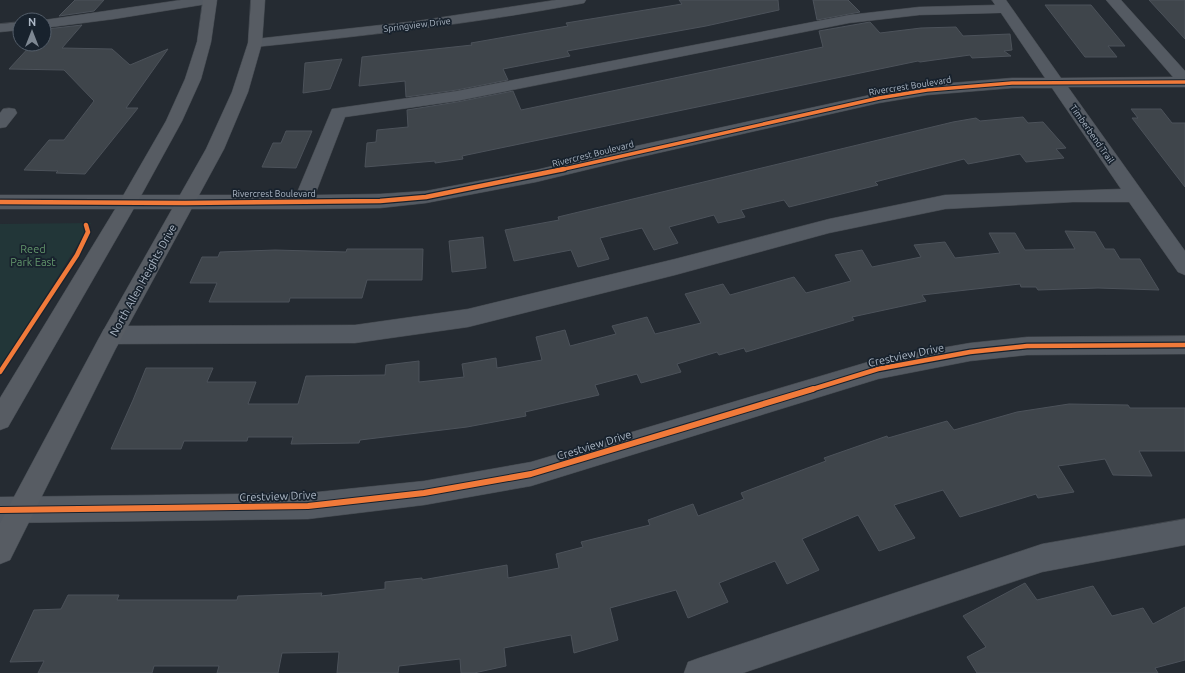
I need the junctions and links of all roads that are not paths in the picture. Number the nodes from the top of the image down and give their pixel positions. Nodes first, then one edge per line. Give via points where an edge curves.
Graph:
1 (209, 0) edge
2 (258, 0) edge
3 (579, 0) edge
4 (1113, 0) edge
5 (1002, 4) edge
6 (52, 23) edge
7 (12, 27) edge
8 (0, 28) edge
9 (255, 43) junction
10 (1056, 82) junction
11 (1185, 82) edge
12 (1135, 196) junction
13 (0, 202) edge
14 (302, 202) junction
15 (128, 203) junction
16 (185, 203) junction
17 (1185, 268) edge
18 (112, 335) junction
19 (1185, 345) edge
20 (0, 419) edge
21 (10, 510) edge
22 (1185, 532) edge
23 (0, 550) edge
24 (699, 673) edge

1 - 6 street
1 - 15 main road via 204,42 193,79 174,121
2 - 9 main road, North Allen Heights Drive
3 - 9 street, Springview Drive via 529,10 433,23
4 - 11 street
5 - 10 street, Timberbend Trail
5 - 14 street via 849,19 456,96 338,113
7 - 8 street
9 - 16 main road, North Allen Heights Drive via 231,114
10 - 11 street, Rivercrest Boulevard
10 - 12 street, Timberbend Trail
10 - 14 street, Rivercrest Boulevard via 966,86 879,98 536,176 426,197 380,202
12 - 17 street, Timberbend Trail
12 - 18 street via 946,202 829,226 468,318 362,333
13 - 15 street, Rivercrest Boulevard
14 - 16 street, Rivercrest Boulevard
15 - 16 street, Rivercrest Boulevard
15 - 20 main road
16 - 18 main road, North Allen Heights Drive
18 - 21 main road, North Allen Heights Drive
19 - 21 street, Crestview Drive via 1027,346 970,352 878,369 532,474 424,493 308,506
21 - 23 main road, North Allen Heights Drive
22 - 24 street via 1042,558

